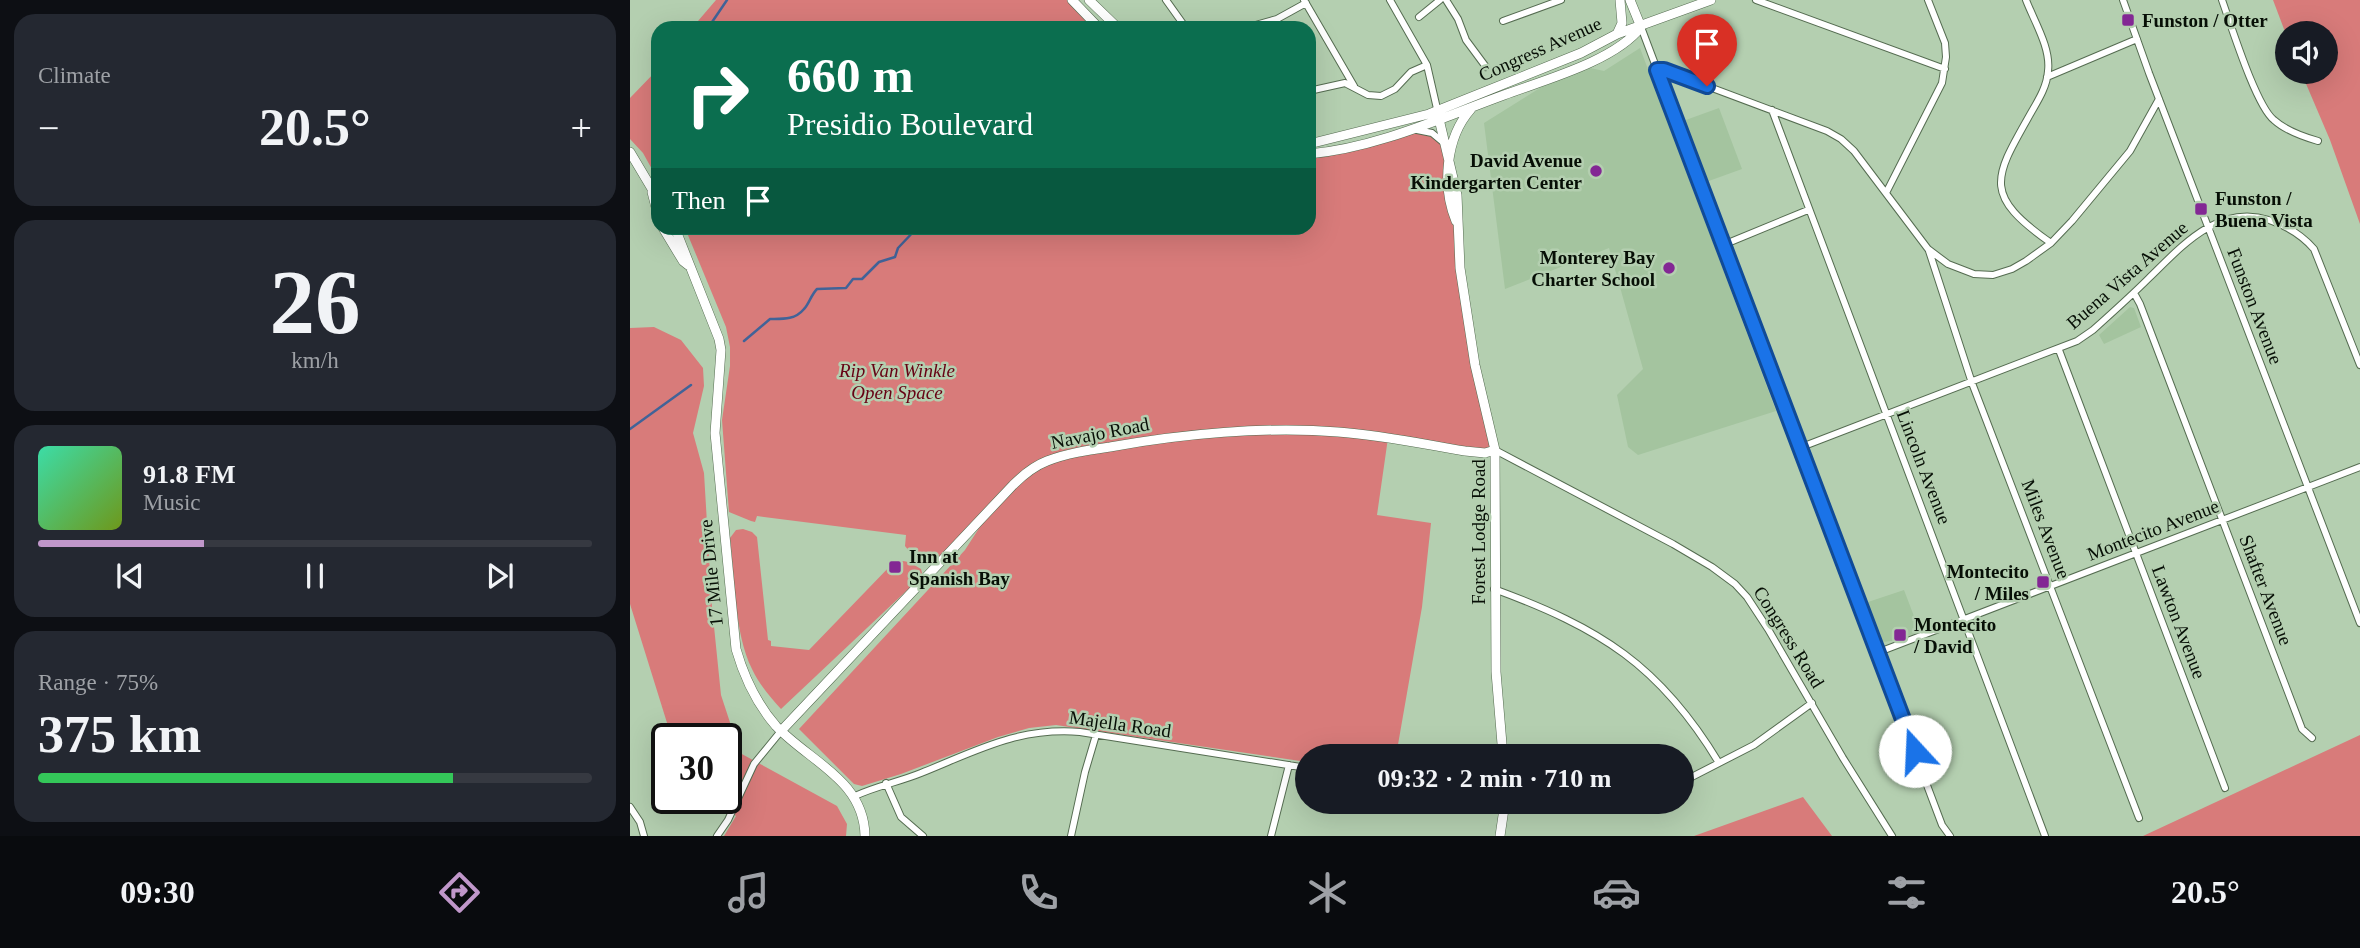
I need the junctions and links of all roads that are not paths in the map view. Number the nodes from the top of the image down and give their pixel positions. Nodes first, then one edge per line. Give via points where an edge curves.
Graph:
1 (1072, 0) edge
2 (1089, 0) edge
3 (1166, 0) edge
4 (1390, 0) edge
5 (1440, 0) edge
6 (1446, 0) edge
7 (1561, 0) edge
8 (1620, 0) edge
9 (1630, 0) edge
10 (1711, 0) edge
11 (1756, 0) edge
12 (1928, 0) edge
13 (2026, 0) edge
14 (2123, 0) edge
15 (2222, 0) edge
16 (1305, 1) edge
17 (1419, 17) dead end
18 (1092, 21) edge
19 (1111, 21) edge
20 (1181, 21) edge
21 (1270, 21) edge
22 (1503, 21) dead end
23 (1642, 27) junction
24 (1617, 34) junction
25 (2137, 39) junction
26 (1427, 65) junction
27 (1486, 67) dead end
28 (1945, 69) junction
29 (1657, 70) junction
30 (2047, 77) junction
31 (1354, 86) junction
32 (1316, 89) edge
33 (2159, 99) junction
34 (1474, 106) junction
35 (1772, 110) junction
36 (1438, 115) junction
37 (1408, 131) junction
38 (2318, 141) dead end
39 (1316, 142) edge
40 (1444, 143) junction
41 (630, 152) edge
42 (1316, 153) edge
43 (1449, 167) junction
44 (651, 189) edge
45 (1886, 193) junction
46 (1808, 210) junction
47 (2208, 226) junction
48 (667, 235) edge
49 (677, 235) edge
50 (2051, 243) junction
51 (1724, 245) junction
52 (1928, 249) junction
53 (688, 265) junction
54 (2134, 293) junction
55 (2059, 350) junction
56 (2360, 365) edge
57 (1972, 383) junction
58 (1888, 415) junction
59 (1799, 448) junction
60 (1495, 450) junction
61 (2360, 467) edge
62 (2308, 487) junction
63 (2222, 521) junction
64 (2136, 553) junction
65 (2051, 586) junction
66 (1494, 589) junction
67 (1965, 620) junction
68 (2360, 623) edge
69 (1879, 652) junction
70 (1812, 703) junction
71 (781, 731) junction
72 (1097, 735) junction
73 (2312, 738) dead end
74 (1502, 744) edge
75 (1719, 763) junction
76 (1289, 765) junction
77 (1295, 766) edge
78 (1694, 776) edge
79 (886, 783) junction
80 (2225, 788) dead end
81 (855, 796) junction
82 (630, 807) edge
83 (1503, 814) edge
84 (2139, 818) dead end
85 (645, 836) edge
86 (717, 836) edge
87 (864, 836) edge
88 (923, 836) edge
89 (1071, 836) edge
90 (1271, 836) edge
91 (1500, 836) edge
92 (1892, 836) edge
93 (1950, 836) edge
94 (2045, 836) edge

1 - 18 street
2 - 19 street
3 - 20 street
4 - 26 street, Forest Lodge Road
5 - 17 street
6 - 27 street
7 - 22 street
8 - 24 street via 1622,23
9 - 23 street
10 - 23 street
11 - 28 street
12 - 28 street via 1945,43
13 - 30 street via 2047,56
14 - 25 street, Funston Avenue
15 - 38 street via 2266,111 2279,124
16 - 21 street
16 - 31 street
23 - 24 street, Congress Avenue
23 - 29 street
23 - 34 street, Congress Avenue via 1634,37 1594,61
24 - 36 street, Congress Avenue
25 - 30 street
25 - 33 street, Funston Avenue
26 - 31 street via 1381,96 1368,95
26 - 36 street, Forest Lodge Road
28 - 45 street
29 - 35 street
29 - 51 street
30 - 50 street via 2000,180 2008,206
31 - 32 street via 1337,83
33 - 47 street, Funston Avenue
33 - 50 street via 2125,157
34 - 36 street, Congress Avenue
34 - 43 street via 1457,132
35 - 45 street via 1841,139
35 - 46 street, Lincoln Avenue
36 - 37 street, Congress Avenue
36 - 39 street, Congress Avenue
36 - 40 street, Forest Lodge Road
37 - 40 street via 1424,130
37 - 42 street, Congress Avenue
40 - 43 street, Forest Lodge Road
41 - 44 street
43 - 60 street, Forest Lodge Road via 1457,195 1460,268 1475,365
45 - 52 street
46 - 51 street
46 - 58 street, Lincoln Avenue
47 - 54 street, Buena Vista Avenue
47 - 56 street, Buena Vista Avenue via 2254,216 2287,227 2309,244 2319,256
47 - 62 street, Funston Avenue
48 - 53 street, 17 Mile Drive
49 - 53 street, 17 Mile Drive
50 - 52 street via 2012,269 1984,275 1948,264
51 - 59 street
52 - 57 street, Miles Avenue
53 - 71 street, 17 Mile Drive via 721,350 715,433 736,649 754,693
54 - 55 street, Buena Vista Avenue via 2085,337
54 - 63 street, Shafter Avenue
55 - 57 street, Buena Vista Avenue
55 - 64 street, Lawton Avenue
57 - 58 street, Buena Vista Avenue
57 - 65 street, Miles Avenue
58 - 59 street, Buena Vista Avenue
58 - 67 street, Lincoln Avenue
59 - 69 street
60 - 66 street, Forest Lodge Road
60 - 70 street, Congress Road via 1724,575 1756,610
60 - 71 street, Navajo Road via 1465,451 1338,432 1266,431 1144,441 1045,461 1013,485
61 - 62 street, Montecito Avenue
62 - 63 street, Montecito Avenue
62 - 68 street, Funston Avenue
63 - 64 street, Montecito Avenue
63 - 73 street, Shafter Avenue via 2302,729
64 - 65 street, Montecito Avenue
64 - 80 street, Lawton Avenue
65 - 67 street, Montecito Avenue
65 - 84 street, Miles Avenue
66 - 74 street, Forest Lodge Road
66 - 75 street via 1576,623 1625,653 1685,712
67 - 69 street, Montecito Avenue
67 - 94 street, Lincoln Avenue
69 - 93 street via 1942,825
70 - 75 street via 1754,745
70 - 92 street, Congress Road
71 - 81 street, 17 Mile Drive
71 - 86 street via 754,764
72 - 76 street, Majella Road
72 - 79 street, Majella Road via 1048,730 1009,737
72 - 89 street
75 - 78 street
76 - 77 street, Majella Road
76 - 90 street
79 - 81 street, Majella Road
79 - 88 street via 901,817
81 - 87 street
82 - 85 street
83 - 91 street

